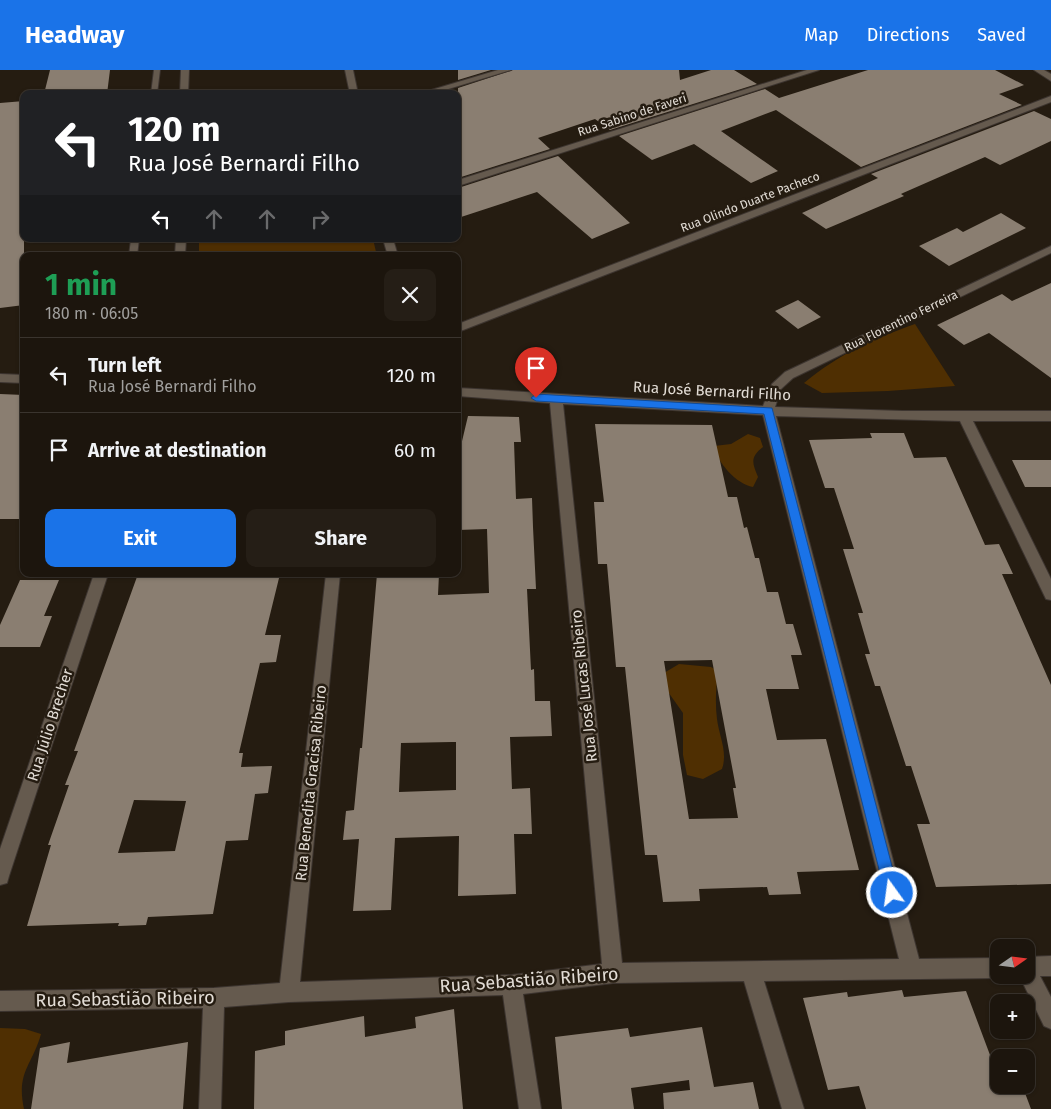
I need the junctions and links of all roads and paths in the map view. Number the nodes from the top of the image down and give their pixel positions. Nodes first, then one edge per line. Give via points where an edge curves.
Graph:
1 (157, 70) edge
2 (185, 70) edge
3 (349, 70) edge
4 (507, 70) edge
5 (815, 70) edge
6 (1038, 70) edge
7 (1051, 78) edge
8 (154, 90) edge
9 (184, 90) edge
10 (353, 90) edge
11 (436, 90) edge
12 (1051, 99) edge
13 (461, 182) edge
14 (1051, 249) edge
15 (461, 327) edge
16 (0, 378) edge
17 (20, 379) edge
18 (461, 392) edge
19 (556, 399) junction
20 (768, 410) junction
21 (1051, 416) edge
22 (966, 417) junction
23 (100, 577) edge
24 (333, 577) edge
25 (1051, 594) edge
26 (0, 876) edge
27 (1051, 966) edge
28 (1035, 967) edge
29 (990, 968) edge
30 (912, 970) junction
31 (613, 973) junction
32 (750, 973) junction
33 (1034, 984) edge
34 (512, 985) junction
35 (289, 992) junction
36 (214, 998) junction
37 (0, 1001) edge
38 (1051, 1019) edge
39 (210, 1109) edge
40 (530, 1109) edge
41 (793, 1109) edge

1 - 8 lane
2 - 9 street
3 - 10 street
4 - 11 street
5 - 13 street, Rua Sabino de Faveri
6 - 7 street
12 - 15 street, Rua Olindo Duarte Pacheco
14 - 20 street, Rua Florentino Ferreira via 789,375 776,387
16 - 17 street
18 - 19 street, Rua José Bernardi Filho
19 - 20 street, Rua José Bernardi Filho
19 - 31 street, Rua José Lucas Ribeiro
20 - 22 street, Rua José Bernardi Filho
20 - 30 street
21 - 22 street, Rua José Bernardi Filho
22 - 25 street
23 - 26 street, Rua Júlio Brecher
24 - 35 street, Rua Benedita Gracisa Ribeiro
27 - 28 street
29 - 30 street, Rua Sebastião Ribeiro
30 - 32 street, Rua Sebastião Ribeiro
31 - 32 street, Rua Sebastião Ribeiro
31 - 34 street, Rua Sebastião Ribeiro
32 - 41 street
33 - 38 street
34 - 35 street, Rua Sebastião Ribeiro
34 - 40 street
35 - 36 street, Rua Sebastião Ribeiro
36 - 37 street, Rua Sebastião Ribeiro
36 - 39 street

